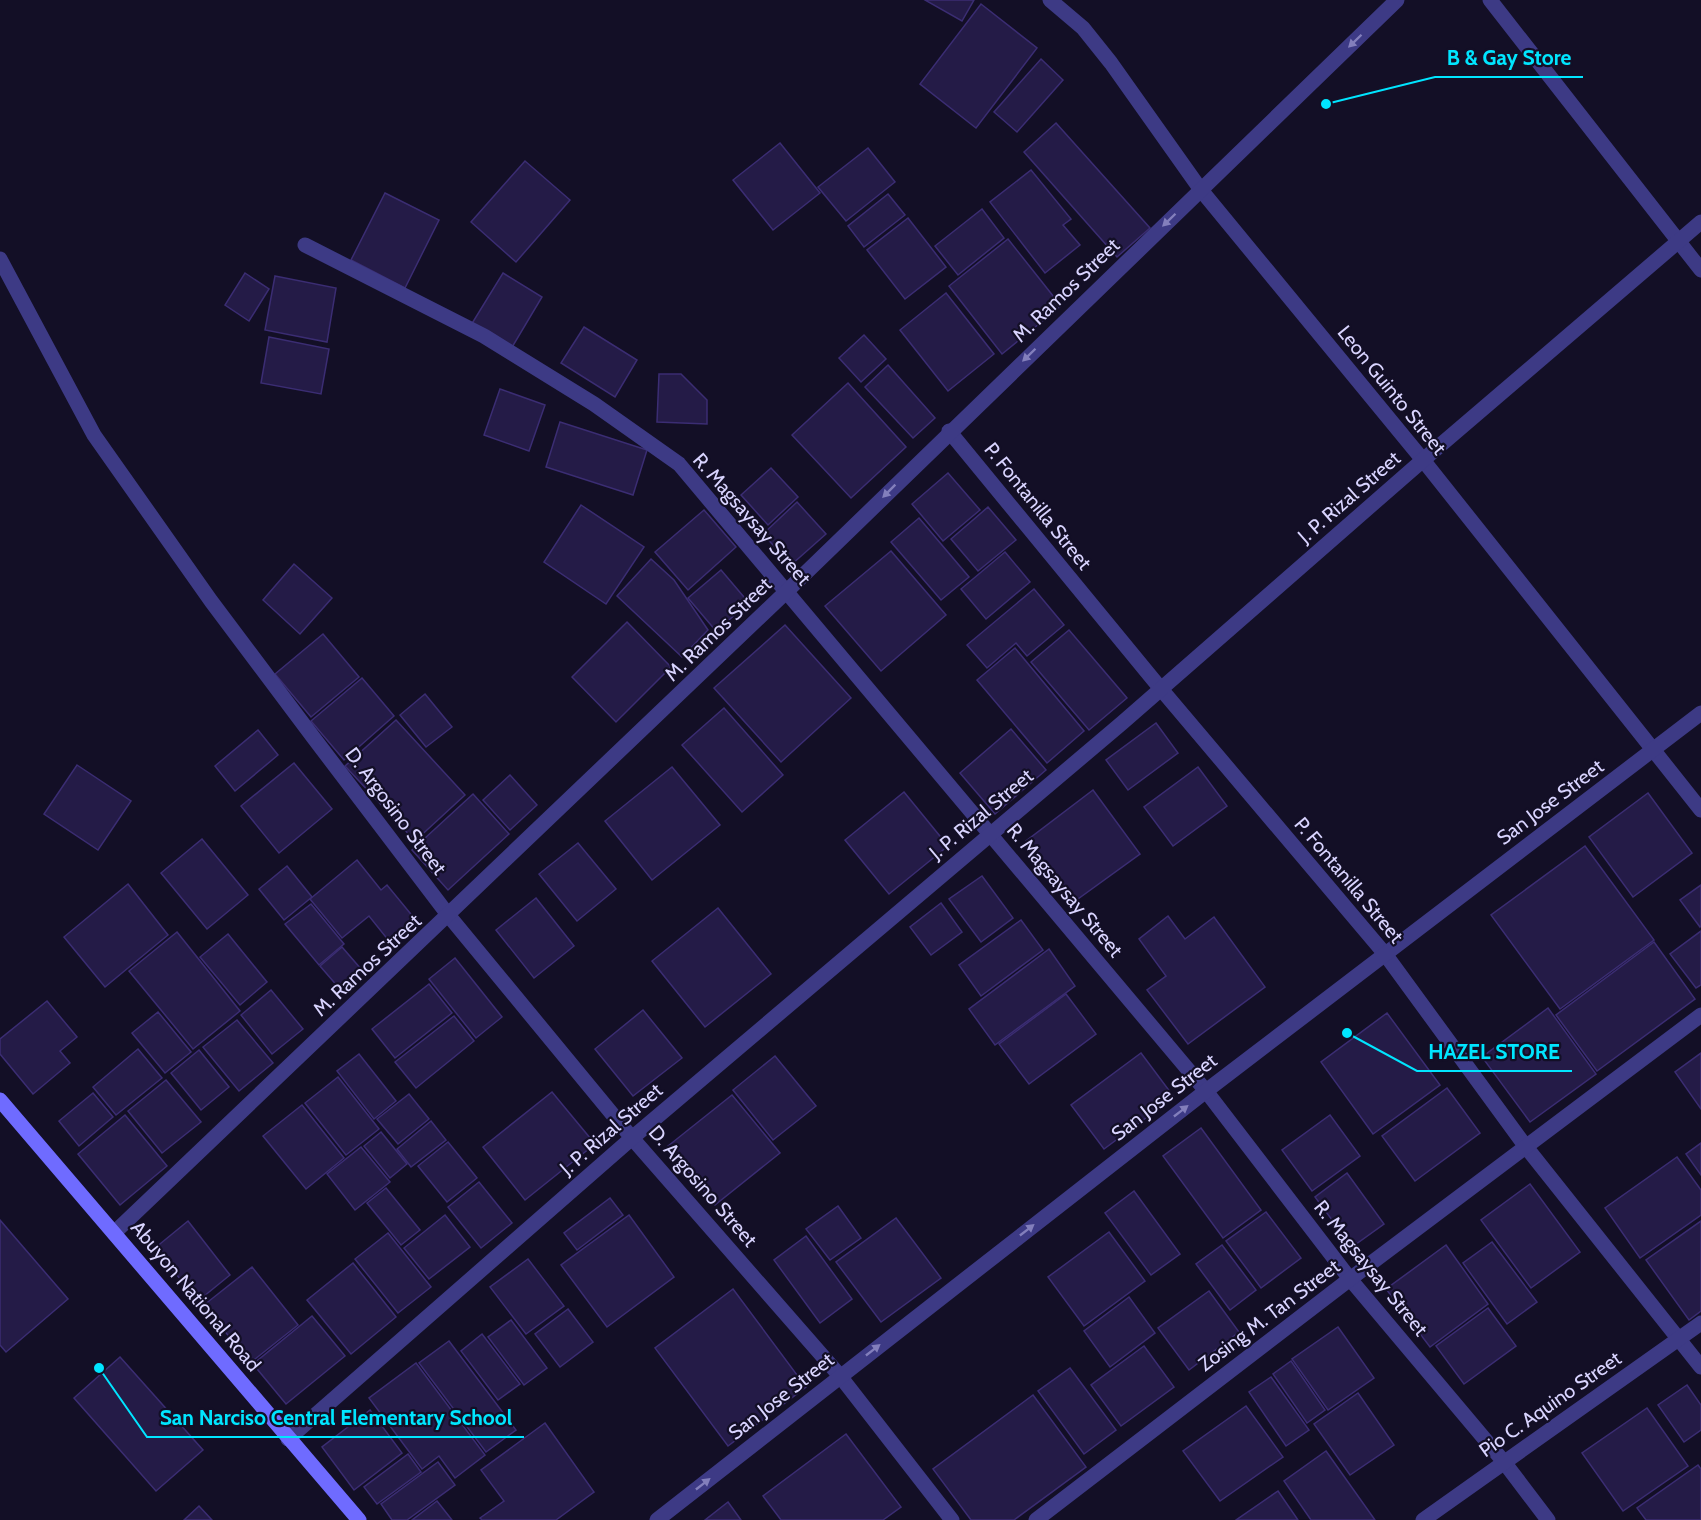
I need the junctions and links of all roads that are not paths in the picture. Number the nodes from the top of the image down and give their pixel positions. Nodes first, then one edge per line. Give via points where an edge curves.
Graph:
1 (1050, 0) edge
2 (1397, 0) edge
3 (1490, 0) edge
4 (1201, 190) junction
5 (1701, 222) edge
6 (1679, 241) junction
7 (305, 245) dead end
8 (0, 259) edge
9 (1701, 270) edge
10 (950, 431) junction
11 (1423, 460) junction
12 (787, 591) junction
13 (1161, 689) junction
14 (1701, 713) edge
15 (1654, 749) junction
16 (1701, 810) edge
17 (990, 834) junction
18 (449, 916) junction
19 (1385, 954) junction
20 (1701, 1015) edge
21 (1206, 1091) junction
22 (0, 1100) edge
23 (632, 1138) junction
24 (1526, 1147) junction
25 (114, 1233) junction
26 (1350, 1279) junction
27 (1701, 1323) edge
28 (1679, 1338) junction
29 (1701, 1367) edge
30 (840, 1376) junction
31 (288, 1439) junction
32 (1504, 1462) junction
33 (359, 1520) edge
34 (657, 1520) edge
35 (952, 1520) edge
36 (1036, 1520) edge
37 (1424, 1520) edge
38 (1548, 1520) edge

1 - 4 street, Leon Guinto Street via 1083,28 1111,63
2 -> 4 street, M. Ramos Street
3 - 6 street
4 -> 10 street, M. Ramos Street
4 - 11 street, Leon Guinto Street
5 - 6 street, J. P. Rizal Street
6 - 9 street
6 - 11 street, J. P. Rizal Street
7 - 12 street, R. Magsaysay Street via 484,336 594,404 679,464
8 - 18 street, D. Argosino Street via 94,435 210,601
10 -> 12 street, M. Ramos Street
10 - 13 street, P. Fontanilla Street
11 - 13 street, J. P. Rizal Street
11 - 15 street, Leon Guinto Street
12 - 17 street, R. Magsaysay Street
12 - 18 street, M. Ramos Street
13 - 17 street, J. P. Rizal Street
13 - 19 street, P. Fontanilla Street
14 - 15 street, San Jose Street
15 - 16 street, Leon Guinto Street
15 - 19 street, San Jose Street
17 - 21 street, R. Magsaysay Street
17 - 23 street, J. P. Rizal Street
18 - 23 street, D. Argosino Street
18 - 25 street, M. Ramos Street
19 - 21 street, San Jose Street
19 - 24 street, P. Fontanilla Street
20 - 24 street, Zosing M. Tan Street
21 - 26 street, R. Magsaysay Street
30 -> 21 street, San Jose Street
22 - 25 street, Abuyon National Road
23 - 30 street, D. Argosino Street
23 - 31 street, J. P. Rizal Street
24 - 26 street, Zosing M. Tan Street
24 - 28 street, P. Fontanilla Street
25 - 31 street, Abuyon National Road
26 - 32 street, R. Magsaysay Street
26 - 36 street, Zosing M. Tan Street
27 - 28 street, Pio C. Aquino Street
28 - 29 street, P. Fontanilla Street
28 - 32 street, Pio C. Aquino Street
34 -> 30 street, San Jose Street
30 - 35 street, D. Argosino Street
31 - 33 street, Abuyon National Road
32 - 37 street, Pio C. Aquino Street
32 - 38 street, R. Magsaysay Street

